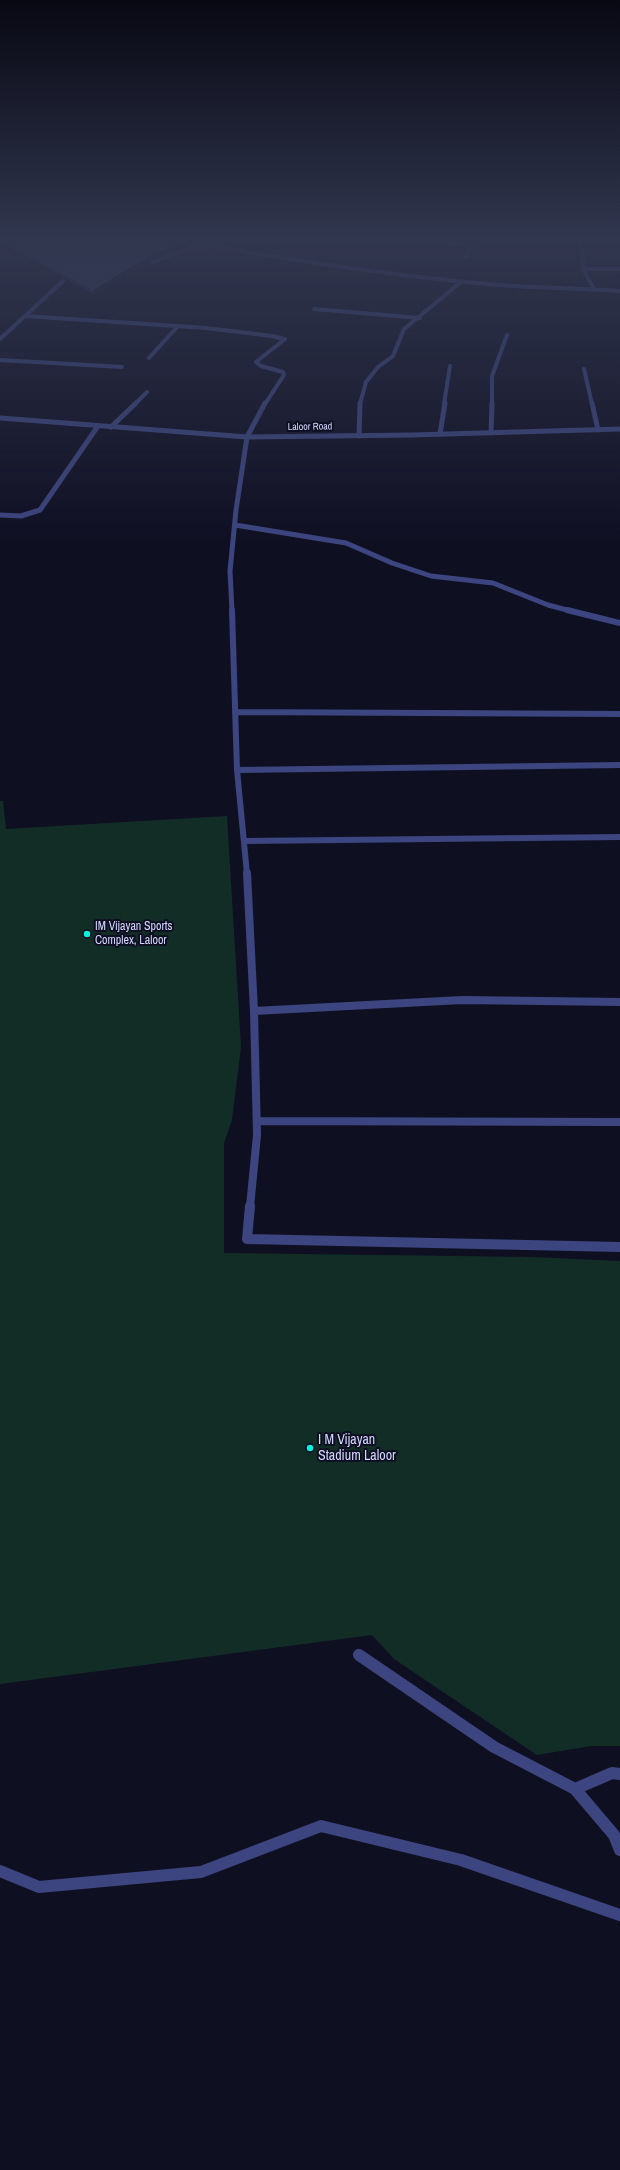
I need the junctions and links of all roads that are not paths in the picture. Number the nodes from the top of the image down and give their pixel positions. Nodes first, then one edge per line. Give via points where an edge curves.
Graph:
1 (163, 342) edge
2 (282, 342) edge
3 (398, 342) edge
4 (504, 342) edge
5 (149, 358) dead end
6 (0, 360) edge
7 (450, 366) dead end
8 (122, 368) dead end
9 (584, 369) dead end
10 (147, 392) dead end
11 (0, 418) edge
12 (98, 426) junction
13 (111, 427) junction
14 (620, 429) edge
15 (598, 430) junction
16 (491, 433) junction
17 (440, 434) junction
18 (359, 436) junction
19 (247, 437) junction
20 (0, 515) edge
21 (234, 525) junction
22 (620, 623) edge
23 (235, 712) junction
24 (620, 714) edge
25 (620, 766) edge
26 (238, 770) junction
27 (620, 836) edge
28 (245, 841) junction
29 (620, 1002) edge
30 (254, 1011) junction
31 (257, 1122) junction
32 (620, 1122) edge
33 (620, 1246) edge
34 (359, 1655) dead end
35 (620, 1774) edge
36 (574, 1789) junction
37 (620, 1850) edge
38 (0, 1871) edge
39 (620, 1914) edge

1 - 5 street
2 - 19 street via 256,362 262,367 278,369 284,375
3 - 18 street via 396,352 371,376 360,399 357,414
4 - 16 street via 492,376
6 - 8 street
7 - 17 street
9 - 15 street
10 - 13 street
11 - 12 street, Laloor Road
12 - 13 street, Laloor Road
12 - 20 street via 40,510 21,516
13 - 19 street, Laloor Road
14 - 15 street, Laloor Road
15 - 16 street, Laloor Road
16 - 17 street, Laloor Road
17 - 18 street, Laloor Road
18 - 19 street, Laloor Road
19 - 21 street
21 - 22 street via 346,542 392,563 431,576 493,583 548,605
21 - 23 street via 230,571
23 - 24 street
23 - 26 street
25 - 26 street
26 - 28 street
27 - 28 street
28 - 30 street
29 - 30 street via 462,1000
30 - 31 street
31 - 32 street
31 - 33 street via 246,1238
34 - 36 street via 494,1747
35 - 36 street via 612,1773
36 - 37 street via 614,1836
38 - 39 street via 38,1887 201,1872 321,1826 461,1860

